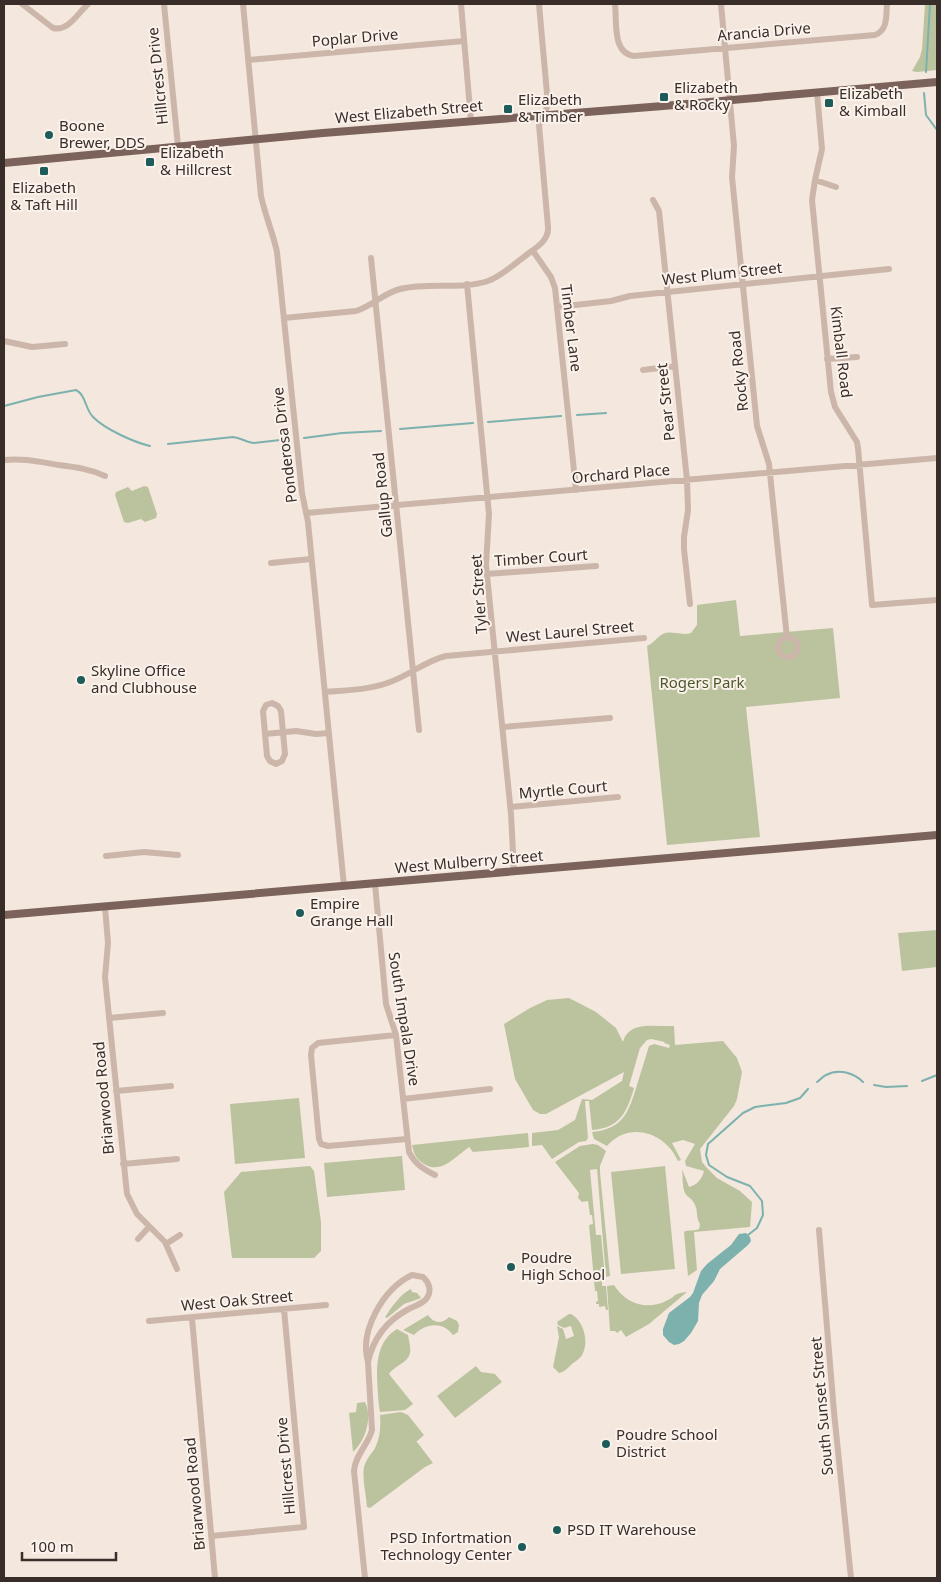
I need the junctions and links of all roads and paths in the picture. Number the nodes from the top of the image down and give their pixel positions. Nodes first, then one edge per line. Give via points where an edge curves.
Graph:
1 (22, 4) edge
2 (88, 4) edge
3 (164, 4) edge
4 (243, 4) edge
5 (461, 4) edge
6 (539, 4) edge
7 (615, 4) edge
8 (721, 4) edge
9 (887, 4) edge
10 (464, 41) junction
11 (726, 48) junction
12 (248, 60) junction
13 (937, 82) edge
14 (817, 93) junction
15 (730, 100) junction
16 (544, 115) junction
17 (471, 121) junction
18 (256, 140) junction
19 (178, 146) junction
20 (4, 163) edge
21 (815, 180) junction
22 (836, 187) dead end
23 (653, 200) dead end
24 (533, 251) junction
25 (371, 258) dead end
26 (890, 269) dead end
27 (819, 276) junction
28 (467, 284) junction
29 (742, 285) junction
30 (667, 293) junction
31 (376, 301) junction
32 (557, 307) junction
33 (284, 318) junction
34 (4, 341) edge
35 (65, 344) dead end
36 (857, 356) dead end
37 (827, 359) junction
38 (675, 366) junction
39 (643, 370) dead end
40 (937, 458) edge
41 (4, 460) edge
42 (860, 465) junction
43 (770, 472) junction
44 (105, 476) dead end
45 (687, 480) junction
46 (576, 490) junction
47 (487, 497) junction
48 (397, 504) junction
49 (306, 513) junction
50 (311, 559) junction
51 (271, 563) dead end
52 (596, 566) dead end
53 (487, 574) junction
54 (937, 600) edge
55 (690, 604) dead end
56 (644, 638) dead end
57 (787, 638) dead end
58 (496, 651) junction
59 (413, 670) junction
60 (325, 692) junction
61 (610, 718) dead end
62 (503, 727) junction
63 (420, 730) dead end
64 (283, 733) junction
65 (329, 733) junction
66 (265, 734) junction
67 (618, 797) dead end
68 (511, 806) junction
69 (937, 835) edge
70 (178, 855) dead end
71 (106, 856) dead end
72 (514, 872) junction
73 (375, 884) junction
74 (344, 886) junction
75 (105, 907) junction
76 (4, 915) edge
77 (163, 1013) dead end
78 (109, 1018) junction
79 (396, 1035) junction
80 (171, 1086) dead end
81 (490, 1089) dead end
82 (116, 1091) junction
83 (403, 1099) junction
84 (407, 1139) junction
85 (176, 1159) dead end
86 (123, 1164) junction
87 (435, 1175) dead end
88 (149, 1227) junction
89 (819, 1230) dead end
90 (180, 1236) dead end
91 (138, 1239) dead end
92 (166, 1244) junction
93 (177, 1269) dead end
94 (326, 1305) dead end
95 (284, 1309) junction
96 (192, 1318) junction
97 (149, 1321) dead end
98 (368, 1362) junction
99 (211, 1536) junction
100 (215, 1578) edge
101 (365, 1578) edge
102 (851, 1578) edge

1 - 2 street via 58,30 67,26
3 - 19 street, Hillcrest Drive
4 - 12 street, Ponderosa Drive
5 - 10 street
6 - 16 street via 548,105
7 - 11 street, Arancia Drive via 618,44 629,56
8 - 11 street, Rocky Road
9 - 11 street, Arancia Drive via 885,27 875,35
10 - 12 street, Poplar Drive
10 - 17 street
11 - 15 street, Rocky Road
12 - 18 street, Ponderosa Drive
13 - 14 main road, West Elizabeth Street
14 - 15 main road, West Elizabeth Street
14 - 21 street, Kimball Road via 822,140
15 - 16 main road, West Elizabeth Street
15 - 29 street, Rocky Road via 734,146 732,178
16 - 17 main road, West Elizabeth Street
16 - 24 street via 539,125 549,232
17 - 18 main road, West Elizabeth Street
18 - 19 main road, West Elizabeth Street
18 - 33 street, Ponderosa Drive via 261,196 278,252
19 - 20 main road, West Elizabeth Street
21 - 22 street
21 - 27 street, Kimball Road via 812,200
23 - 30 street, Pear Street via 660,211
24 - 28 street via 494,278
24 - 32 street, Timber Lane via 554,282
25 - 31 street, Gallup Road
26 - 27 street, West Plum Street
27 - 29 street, West Plum Street
27 - 37 street, Kimball Road
28 - 31 street via 402,288
28 - 47 street, Tyler Street
29 - 30 street, West Plum Street
29 - 43 street, Rocky Road via 757,426
30 - 32 street, West Plum Street
30 - 38 street, Pear Street
31 - 33 street via 351,313
31 - 48 street, Gallup Road
32 - 46 street, Timber Lane
33 - 49 street, Ponderosa Drive
34 - 35 street via 32,347
36 - 37 street
37 - 42 street, Kimball Road via 832,400 857,442
38 - 39 street
38 - 45 street, Pear Street
40 - 42 street, Orchard Place
41 - 44 street via 21,459 94,470
42 - 43 street, Orchard Place
42 - 54 street, Kimball Road via 872,605
43 - 45 street, Orchard Place
43 - 57 street, Rocky Road
45 - 46 street, Orchard Place
45 - 55 street, Pear Street via 684,549
46 - 47 street, Orchard Place
47 - 48 street, Orchard Place
47 - 53 street, Tyler Street
48 - 49 street, Orchard Place
48 - 59 street, Gallup Road
49 - 50 street, Ponderosa Drive
50 - 51 street
50 - 60 street, Ponderosa Drive
52 - 53 street, Timber Court
53 - 58 street, Tyler Street
56 - 58 street, West Laurel Street
58 - 59 street, West Laurel Street via 439,658
58 - 62 street, Tyler Street
59 - 60 street, West Laurel Street via 376,686
59 - 63 street, Gallup Road
60 - 65 street, Ponderosa Drive
61 - 62 street
62 - 68 street, Tyler Street
64 - 65 street
64 - 66 street
64 - 66 street via 285,757 276,764 267,758
64 - 66 street via 280,708 270,703 263,711
65 - 74 street, Ponderosa Drive
67 - 68 street, Myrtle Court
68 - 72 street, Tyler Street
69 - 72 main road, West Mulberry Street
70 - 71 street via 144,852
72 - 73 main road, West Mulberry Street
73 - 74 main road, West Mulberry Street
73 - 79 street, South Impala Drive via 386,1004
74 - 75 main road, West Mulberry Street
75 - 76 main road, West Mulberry Street
75 - 78 street, Briarwood Road via 108,943 105,977
77 - 78 street
78 - 82 street, Briarwood Road
79 - 83 street, South Impala Drive
79 - 84 street via 318,1043 312,1048 319,1139 321,1144 328,1146
80 - 82 street
81 - 83 street
82 - 86 street, Briarwood Road
83 - 84 street, South Impala Drive
84 - 87 street, South Impala Drive via 414,1161
85 - 86 street
86 - 88 street, Briarwood Road via 128,1199
88 - 91 street
88 - 92 street, Briarwood Road
89 - 102 street, South Sunset Street
90 - 92 street
92 - 93 street, Briarwood Road
94 - 95 street, West Oak Street
95 - 96 street, West Oak Street
95 - 99 street, Hillcrest Drive via 304,1527
96 - 97 street, West Oak Street
96 - 99 street, Briarwood Road
98 - 98 street via 372,1346 383,1328 426,1299 429,1285 423,1277 412,1275 406,1278 386,1297 368,1331
98 - 101 street via 372,1430 354,1471
99 - 100 street, Briarwood Road

